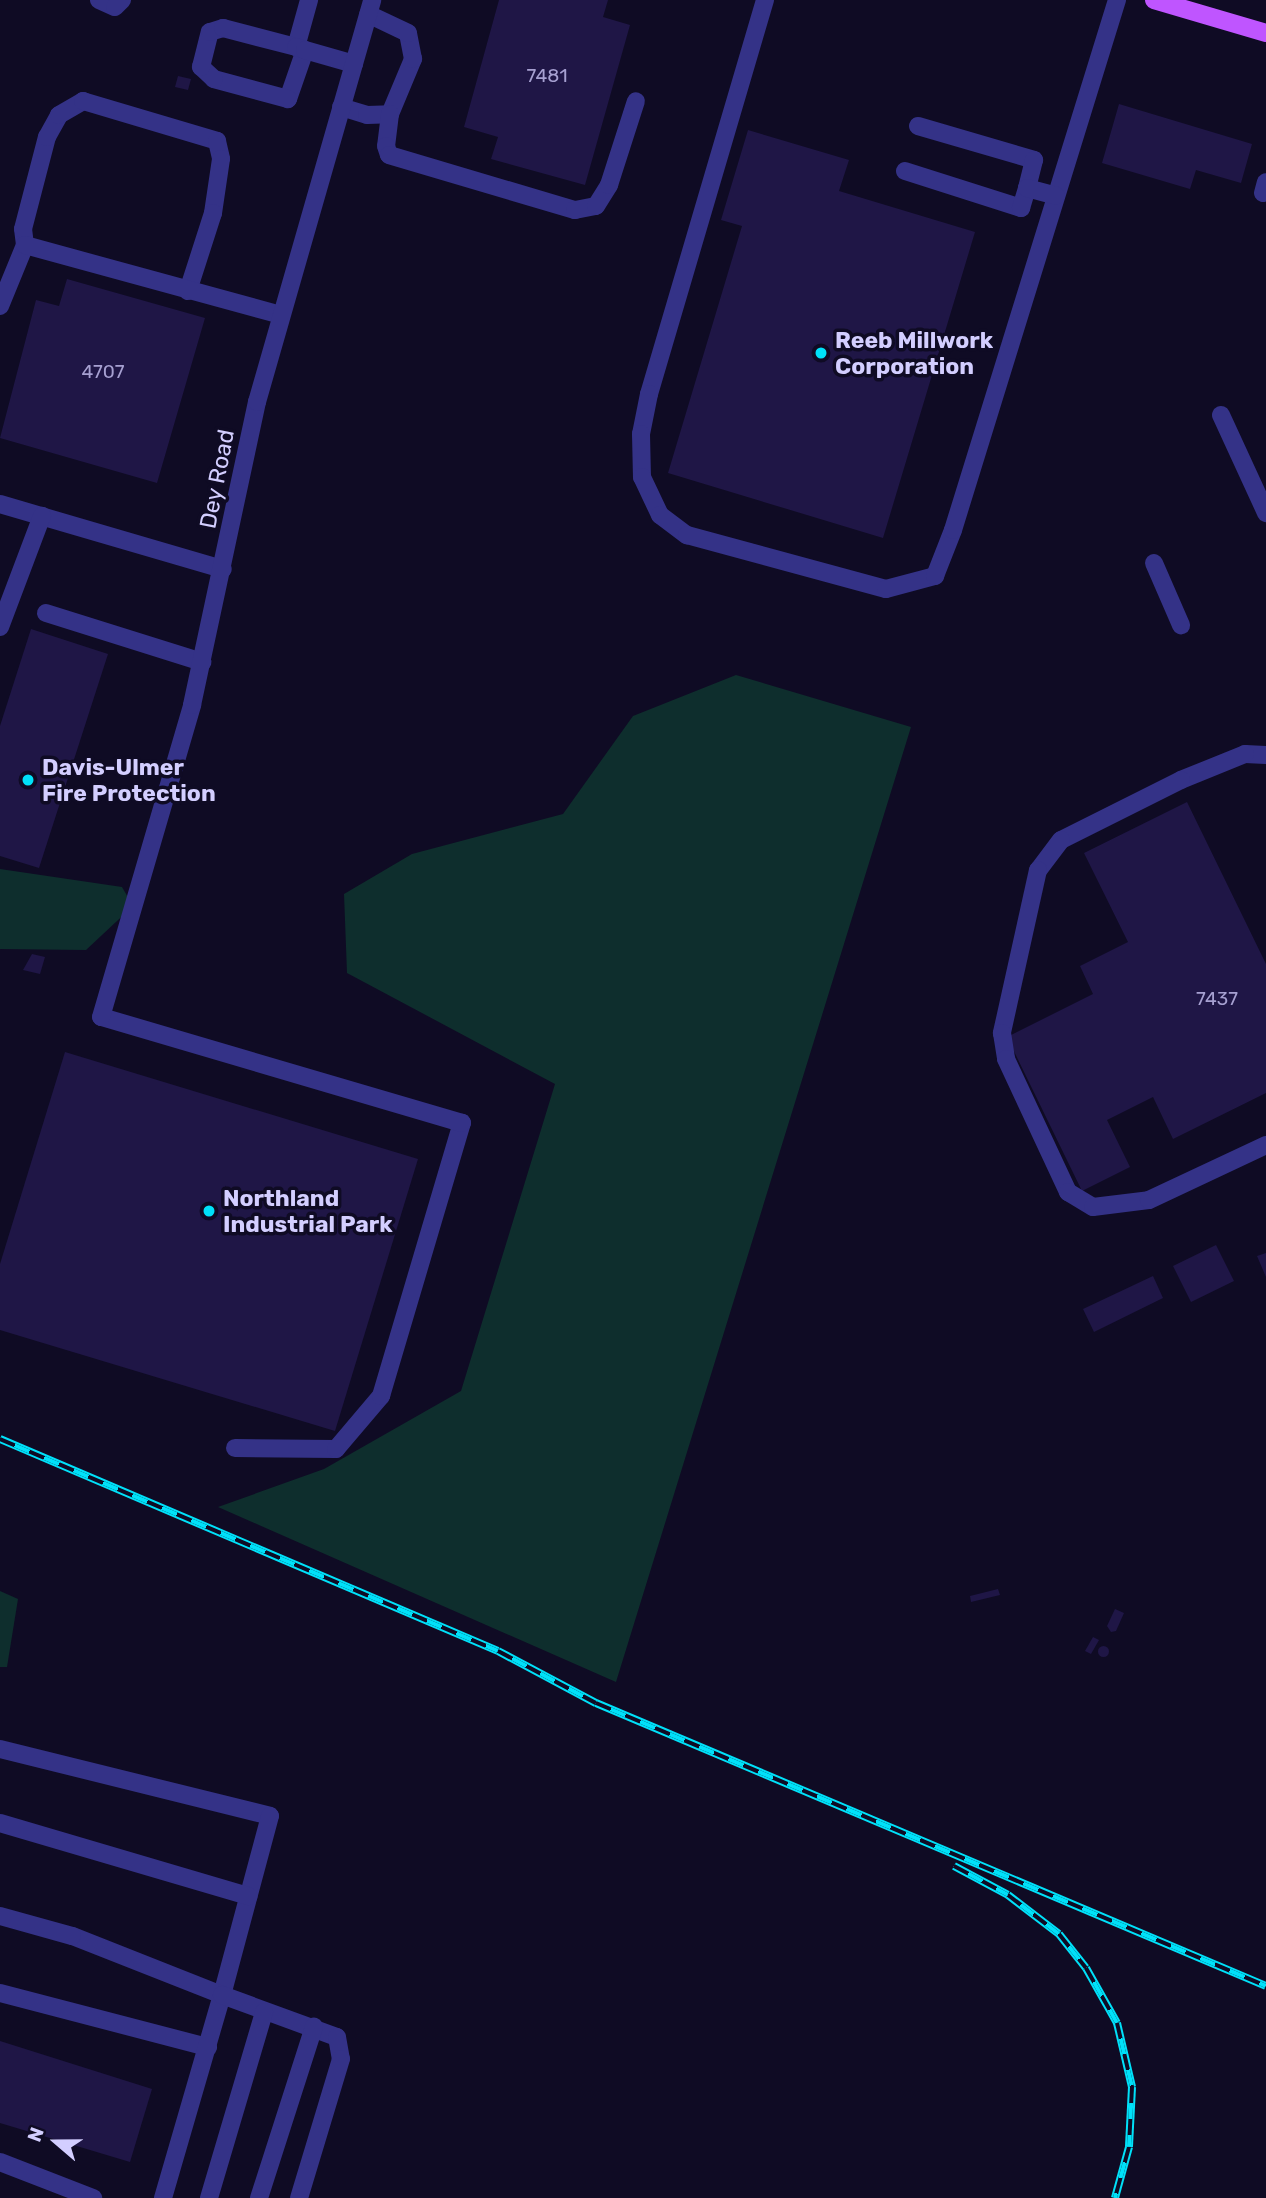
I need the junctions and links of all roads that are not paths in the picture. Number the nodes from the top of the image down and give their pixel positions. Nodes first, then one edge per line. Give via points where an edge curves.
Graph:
1 (99, 0) edge
2 (122, 0) edge
3 (309, 0) edge
4 (765, 0) edge
5 (1117, 0) edge
6 (1154, 0) edge
7 (370, 7) edge
8 (1266, 33) edge
9 (300, 48) junction
10 (354, 64) junction
11 (636, 101) dead end
12 (341, 107) junction
13 (390, 114) junction
14 (918, 126) dead end
15 (905, 172) dead end
16 (1027, 188) junction
17 (1056, 196) junction
18 (25, 245) junction
19 (188, 291) junction
20 (0, 306) edge
21 (281, 315) junction
22 (1222, 415) dead end
23 (0, 504) edge
24 (1266, 513) edge
25 (42, 516) junction
26 (1154, 562) dead end
27 (223, 569) junction
28 (46, 613) dead end
29 (1181, 625) dead end
30 (0, 627) edge
31 (202, 662) junction
32 (1266, 755) edge
33 (1266, 1145) edge
34 (235, 1448) dead end
35 (0, 1749) edge
36 (0, 1823) edge
37 (248, 1896) junction
38 (0, 1916) edge
39 (0, 1993) edge
40 (222, 1995) junction
41 (264, 2012) junction
42 (314, 2027) junction
43 (208, 2048) junction
44 (0, 2162) edge
45 (93, 2198) edge
46 (163, 2198) edge
47 (209, 2198) edge
48 (260, 2198) edge
49 (299, 2198) edge

1 - 2 street via 115,7
3 - 9 street
4 - 17 street via 641,434 642,477 660,515 687,536 886,589 935,576
5 - 17 street
6 - 8 main road
7 - 10 street, Dey Road
7 - 13 street via 408,33 413,60
9 - 9 street via 223,27 210,32 201,67 214,79 288,99
9 - 10 street
10 - 12 street, Dey Road
11 - 13 street via 609,185 596,206 575,211 389,155
12 - 13 street via 367,115
12 - 21 street, Dey Road
14 - 16 street via 1034,160
15 - 16 street via 1021,208
16 - 17 street
18 - 19 street
18 - 19 street via 23,229 47,137 59,115 83,101 217,141 221,159 213,213
18 - 20 street
19 - 21 street
21 - 27 street, Dey Road via 257,402
22 - 24 street
23 - 25 street
25 - 27 street
25 - 30 street
26 - 29 street
27 - 31 street, Dey Road
28 - 31 street
31 - 34 street, Dey Road via 160,825 101,1017 462,1123 381,1396 336,1449
32 - 33 street via 1245,754 1181,780 1061,840 1038,870 1002,1033 1006,1059 1068,1192 1093,1207 1149,1200
35 - 37 street via 270,1816
36 - 37 street
37 - 40 street
38 - 40 street via 72,1937
39 - 43 street
40 - 41 street
40 - 43 street
41 - 42 street
41 - 47 street
42 - 48 street
42 - 49 street via 337,2037 341,2059
43 - 46 street
44 - 45 street

